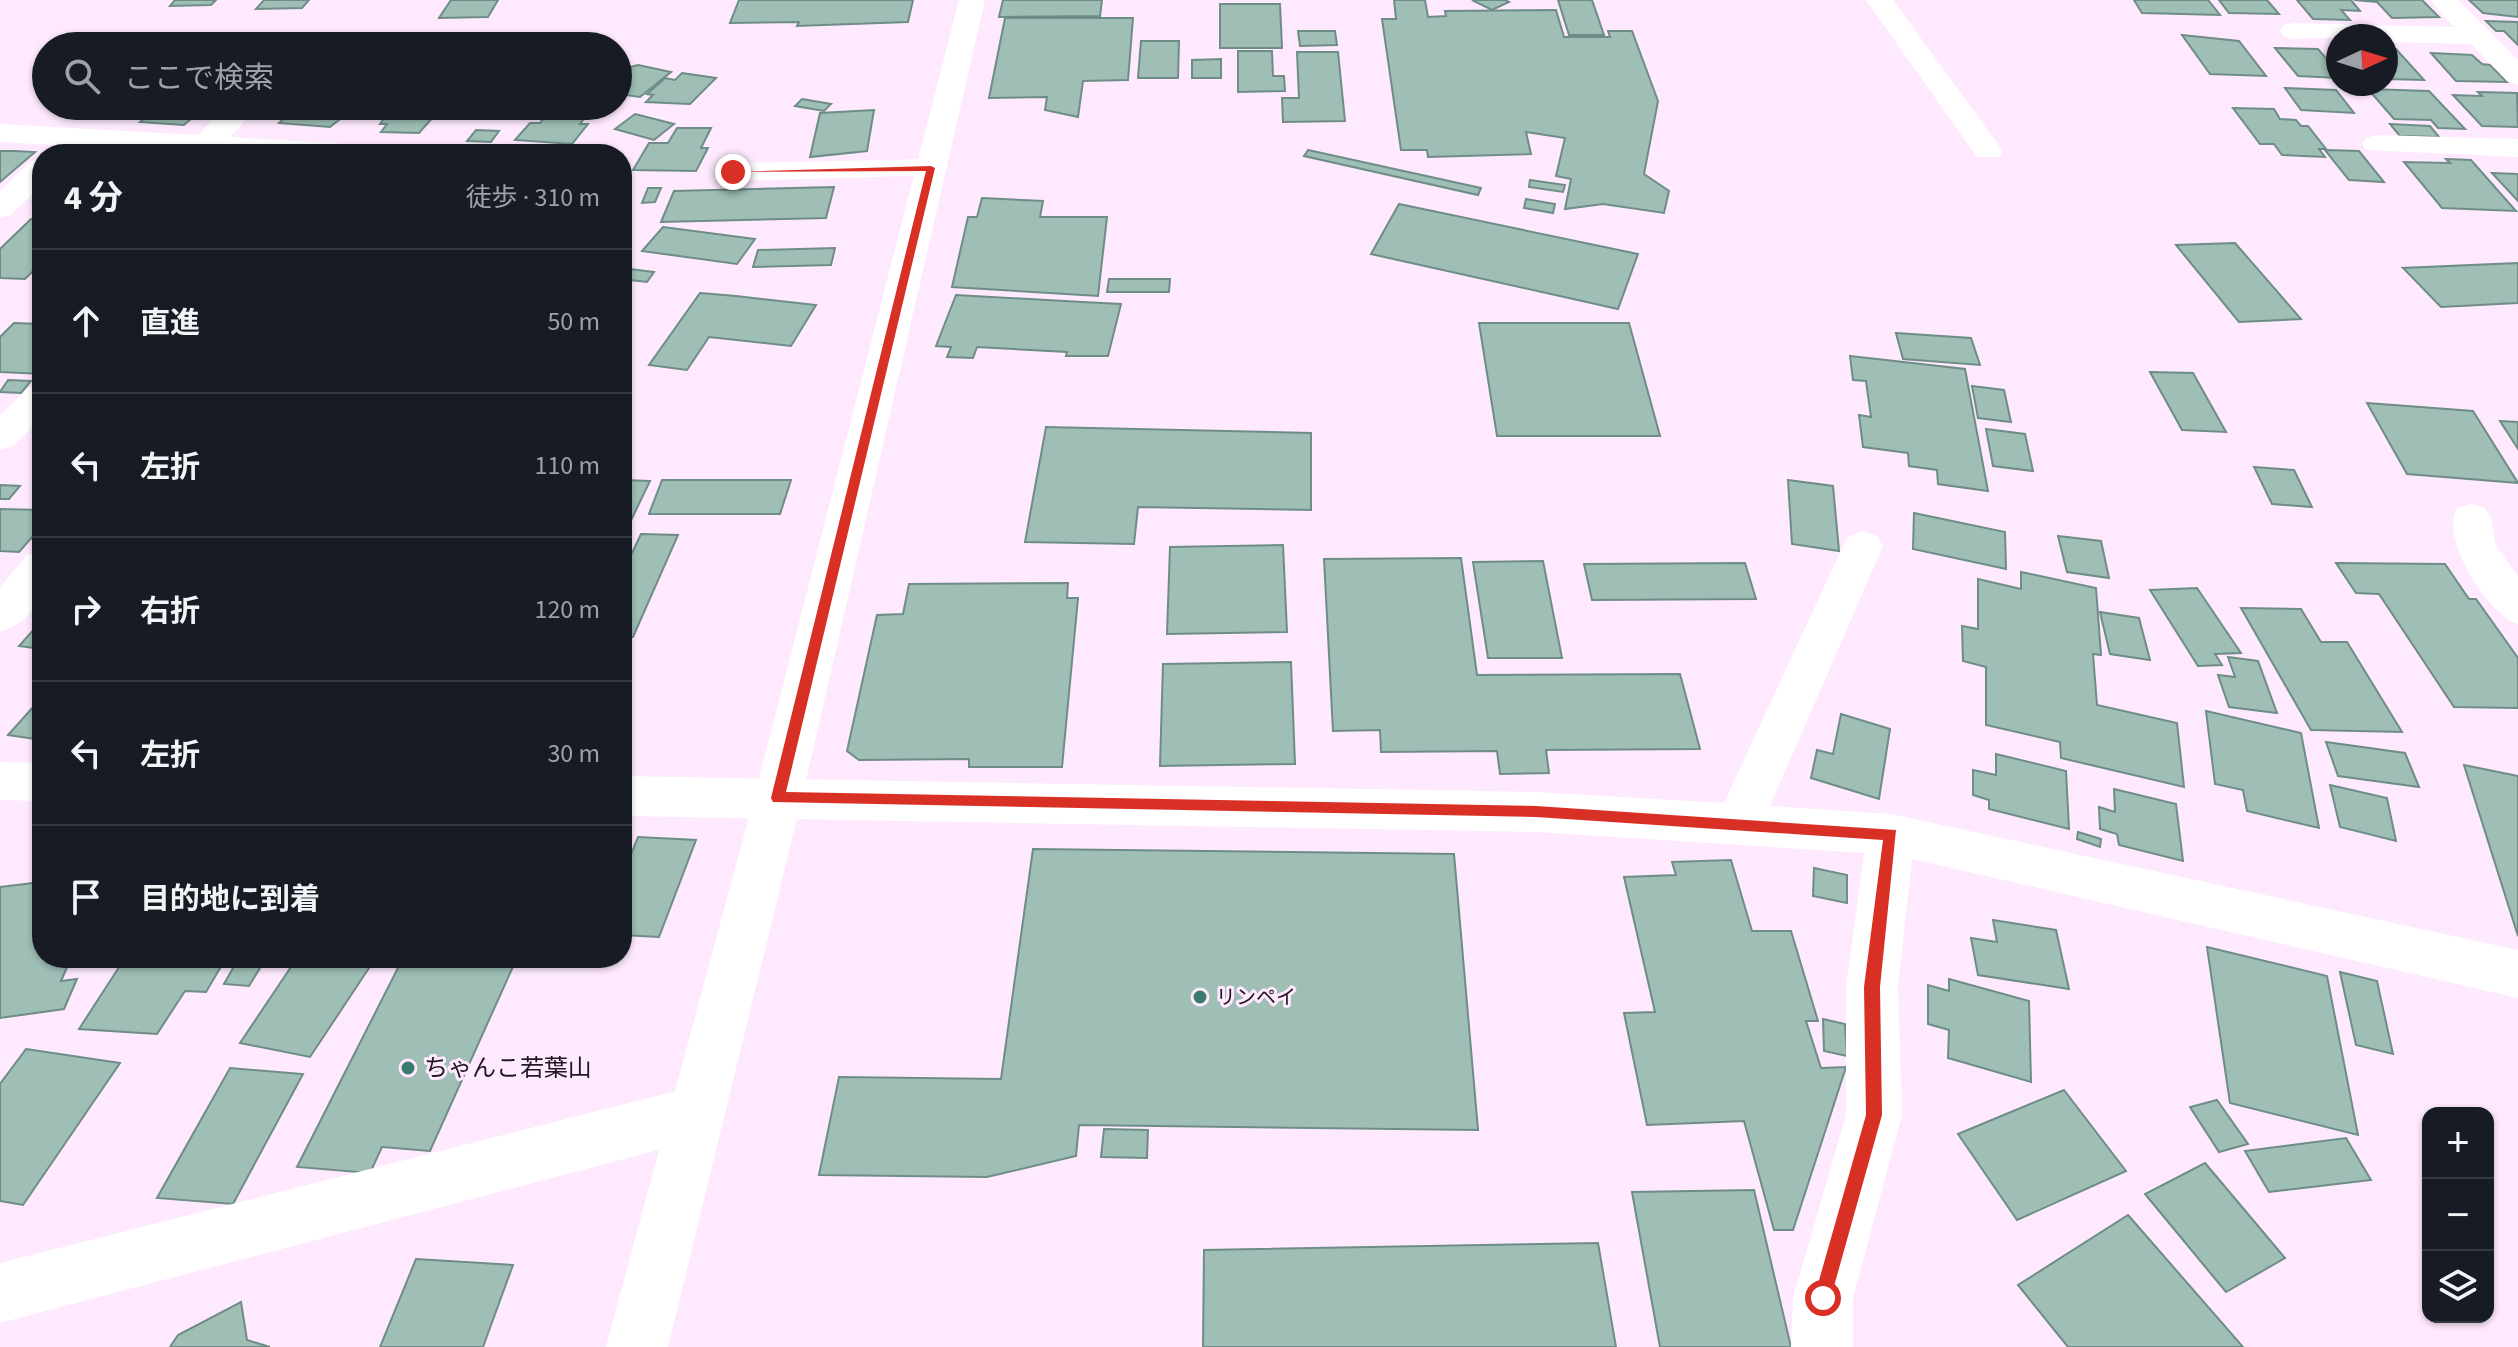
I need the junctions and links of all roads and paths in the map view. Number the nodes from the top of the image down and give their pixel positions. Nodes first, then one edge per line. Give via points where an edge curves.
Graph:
1 (972, 0) edge
2 (1879, 0) edge
3 (2443, 0) edge
4 (2294, 31) dead end
5 (2498, 48) edge
6 (2518, 76) edge
7 (229, 120) edge
8 (0, 133) edge
9 (207, 143) junction
10 (60, 144) edge
11 (136, 144) edge
12 (216, 144) edge
13 (2377, 144) dead end
14 (2518, 148) edge
15 (1988, 151) dead end
16 (931, 168) junction
17 (733, 172) dead end
18 (32, 178) edge
19 (0, 208) edge
20 (32, 406) edge
21 (0, 437) edge
22 (2471, 518) dead end
23 (1863, 546) dead end
24 (32, 578) edge
25 (2518, 608) edge
26 (0, 616) edge
27 (0, 781) edge
28 (32, 782) edge
29 (632, 796) edge
30 (778, 798) junction
31 (1738, 824) junction
32 (1891, 834) junction
33 (2518, 974) edge
34 (696, 1113) junction
35 (0, 1293) edge
36 (637, 1347) edge
37 (1822, 1347) edge

1 - 16 street
2 - 15 street
3 - 5 street
4 - 5 street
5 - 6 street
7 - 9 street
8 - 10 street
9 - 11 street
9 - 12 street
13 - 14 street
16 - 17 street
16 - 30 street
18 - 19 street
20 - 21 street
22 - 25 street via 2476,549
23 - 31 street
24 - 26 street
27 - 28 street
29 - 30 street
30 - 31 street via 1536,812
30 - 34 street
31 - 32 street
32 - 33 street
32 - 37 street via 1872,987 1874,1115 1823,1298
34 - 35 street
34 - 36 street

